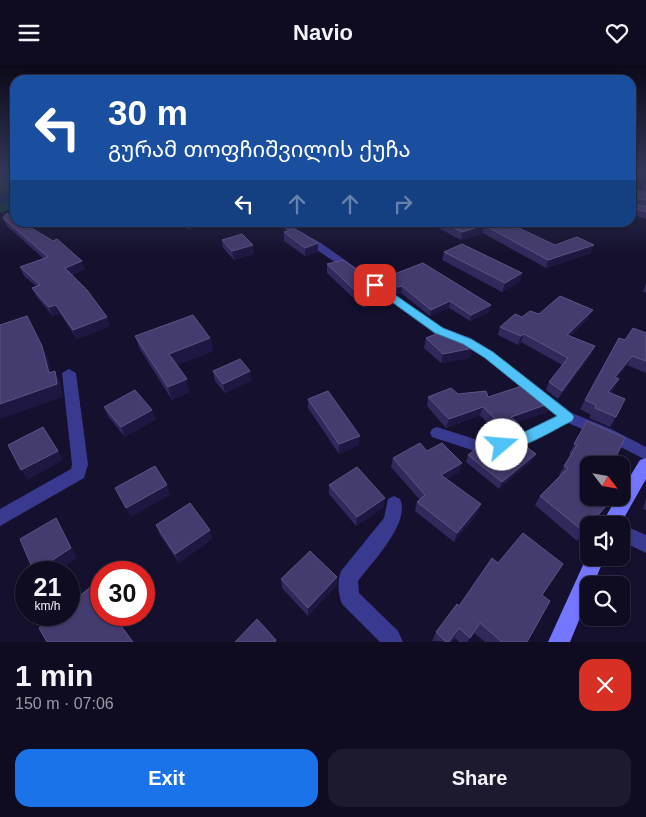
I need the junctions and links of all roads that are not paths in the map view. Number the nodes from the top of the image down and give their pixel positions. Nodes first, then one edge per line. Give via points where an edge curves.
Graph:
1 (287, 227) edge
2 (69, 373) dead end
3 (567, 417) junction
4 (437, 433) dead end
5 (646, 454) edge
6 (646, 465) edge
7 (394, 504) dead end
8 (615, 516) edge
9 (0, 518) edge
10 (630, 536) edge
11 (646, 544) edge
12 (592, 566) edge
13 (392, 642) edge
14 (560, 642) edge

1 - 3 street via 318,245 439,331 467,341 489,355
2 - 9 street via 80,464 78,473
3 - 4 street via 517,442 486,449
3 - 5 street
6 - 8 street
7 - 13 street via 392,521 348,577 349,597
10 - 11 street
12 - 14 street

